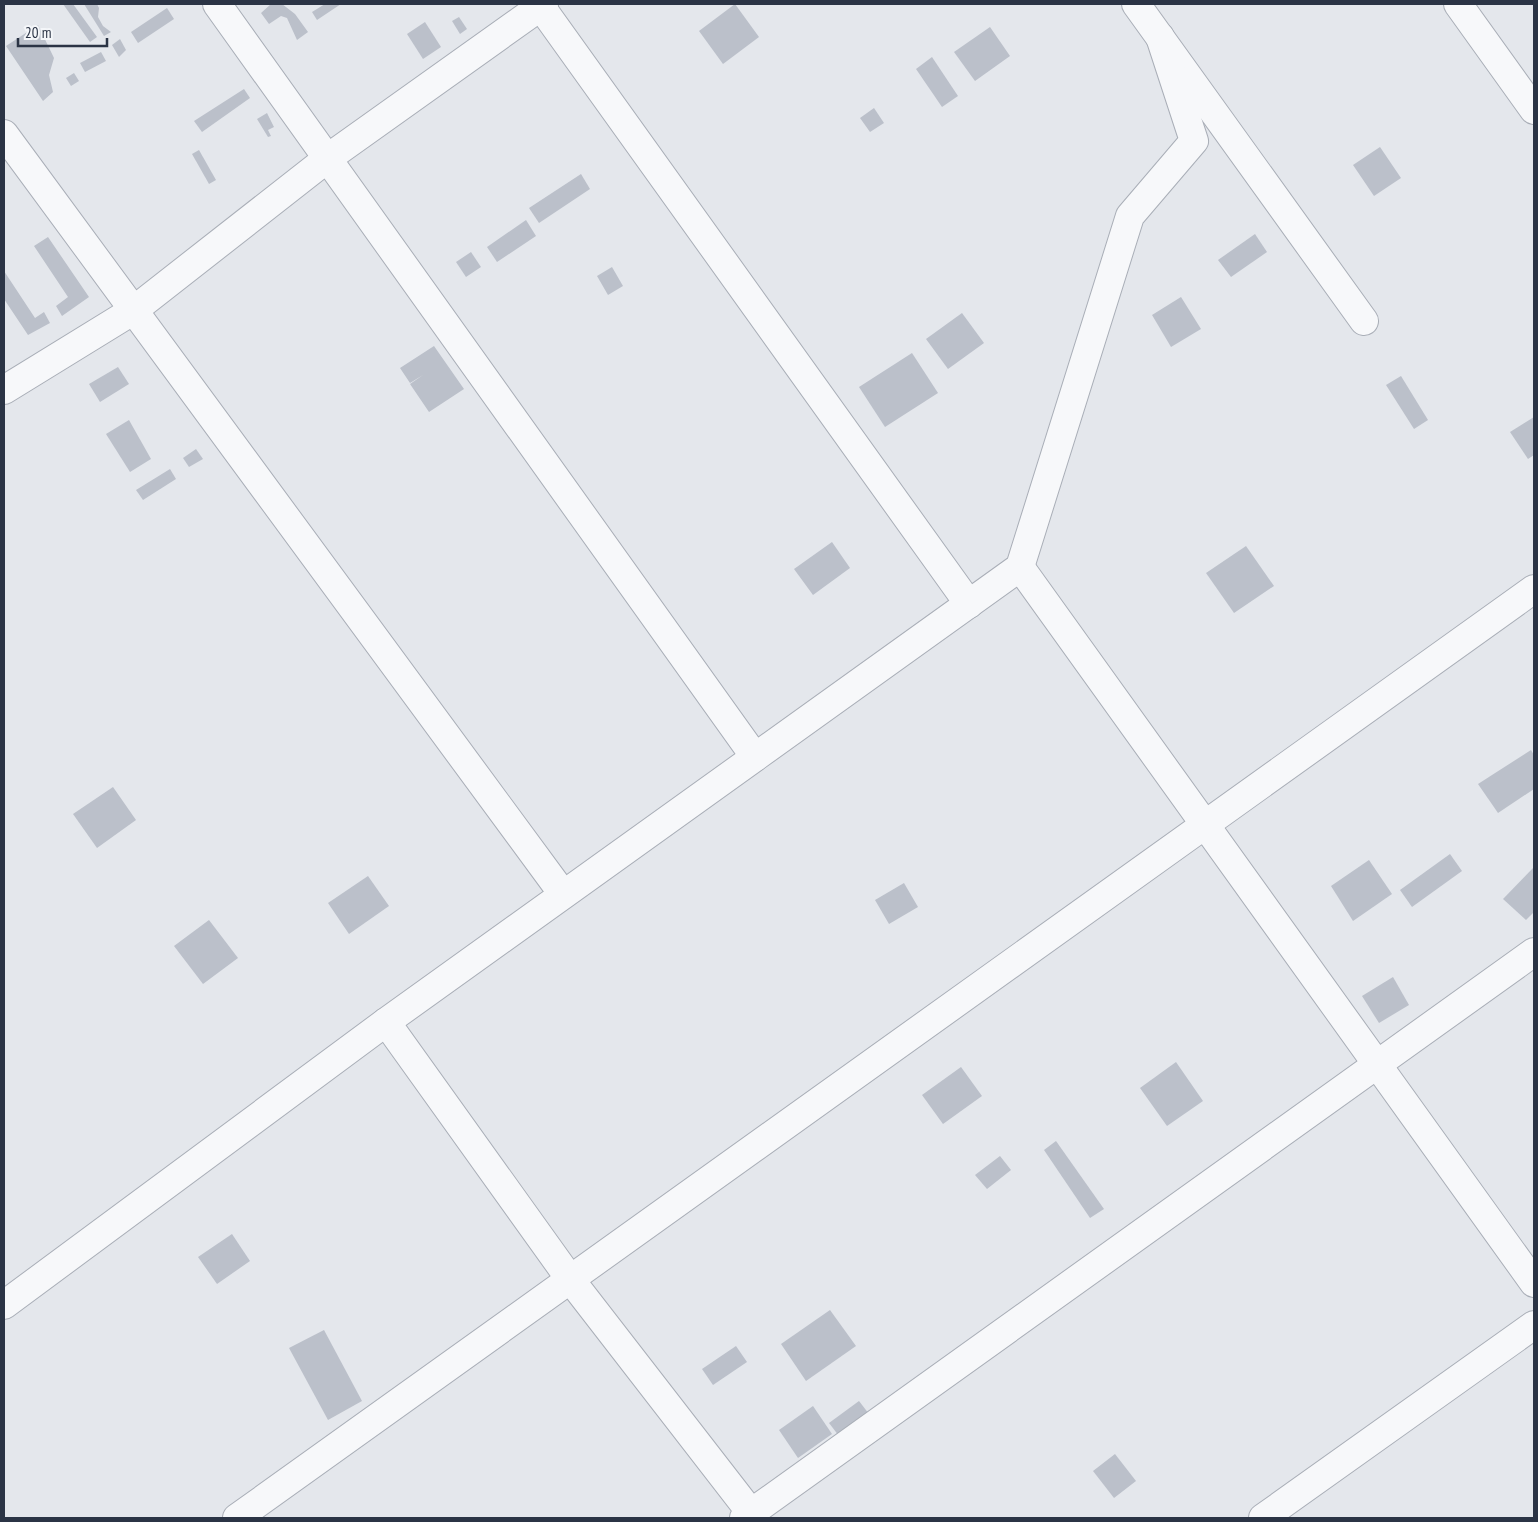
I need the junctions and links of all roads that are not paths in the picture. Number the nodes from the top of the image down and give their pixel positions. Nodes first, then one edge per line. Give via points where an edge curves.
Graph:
1 (217, 4) edge
2 (1136, 4) edge
3 (1458, 4) edge
4 (541, 5) edge
5 (1160, 37) junction
6 (1534, 110) edge
7 (4, 134) edge
8 (328, 158) junction
9 (134, 310) junction
10 (1364, 321) dead end
11 (4, 390) edge
12 (1020, 568) junction
13 (1534, 589) edge
14 (969, 604) junction
15 (755, 757) junction
16 (1205, 825) junction
17 (563, 894) junction
18 (1534, 952) edge
19 (386, 1022) junction
20 (1378, 1065) junction
21 (570, 1279) junction
22 (1534, 1283) edge
23 (4, 1305) edge
24 (1534, 1326) edge
25 (750, 1516) edge
26 (237, 1518) edge
27 (1263, 1518) edge

1 - 8 street
2 - 5 street
3 - 6 street
4 - 8 street
4 - 14 street
5 - 10 street
5 - 12 street via 1194,141 1130,216
7 - 9 street
8 - 9 street
8 - 15 street
9 - 11 street
9 - 17 street
12 - 14 street
12 - 16 street
13 - 16 street
14 - 15 street
15 - 17 street
16 - 20 street
16 - 21 street
17 - 19 street
18 - 20 street
19 - 21 street
19 - 23 street
20 - 22 street
20 - 25 street
21 - 25 street
21 - 26 street
24 - 27 street

